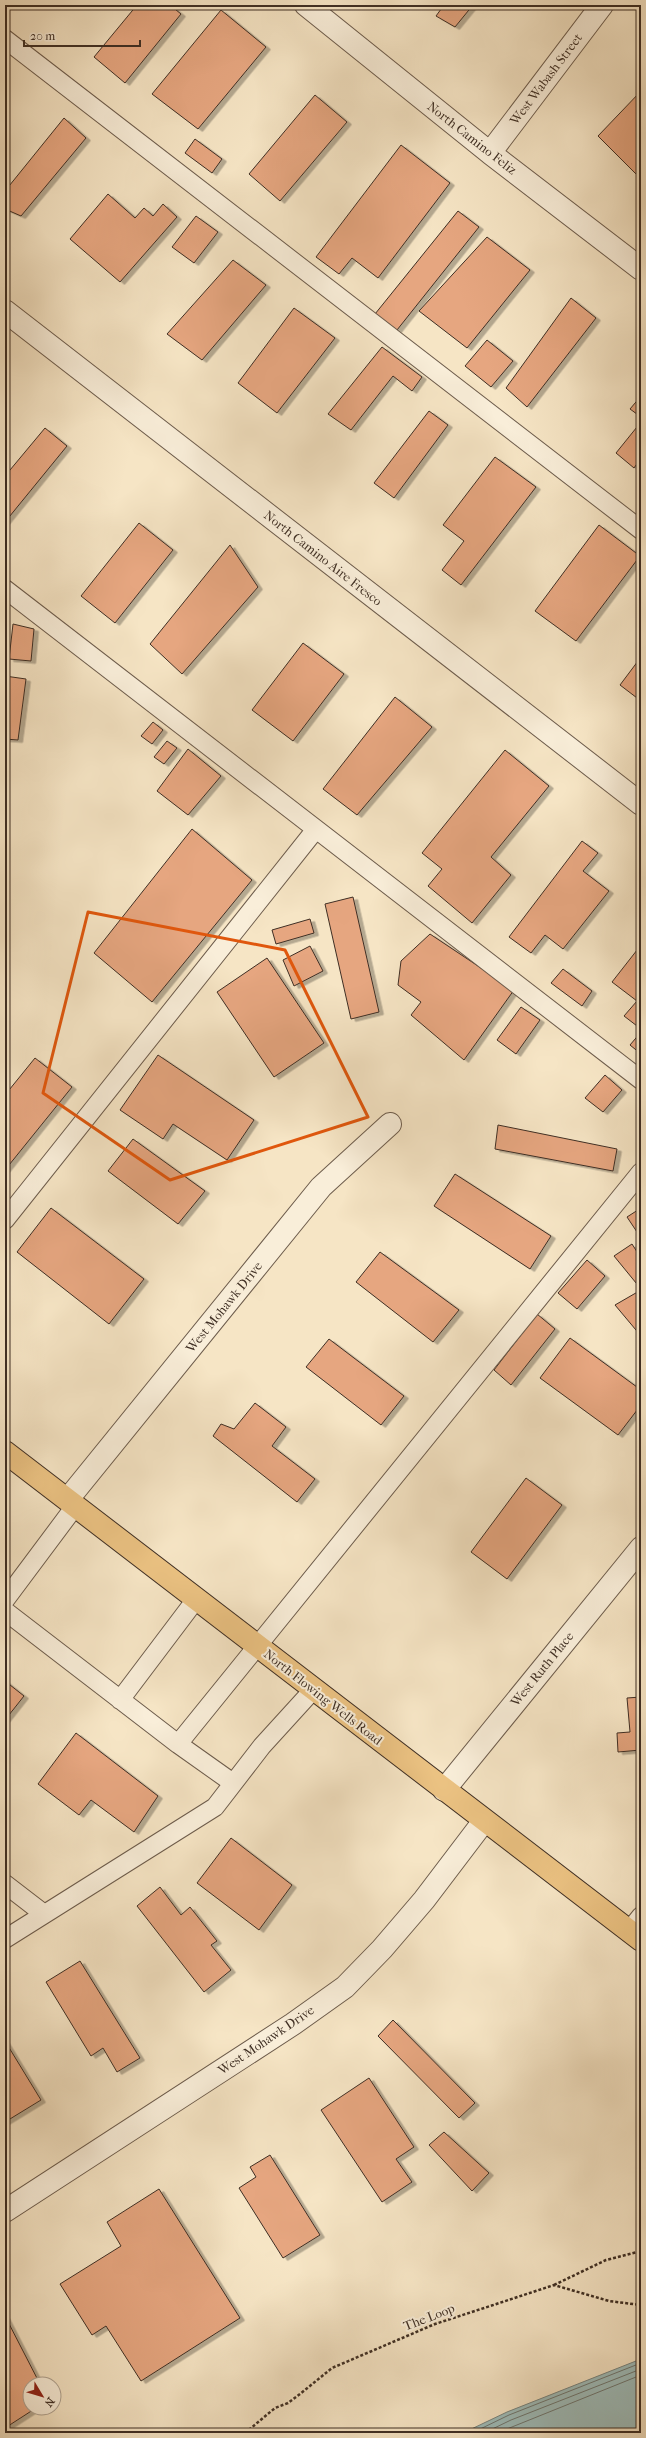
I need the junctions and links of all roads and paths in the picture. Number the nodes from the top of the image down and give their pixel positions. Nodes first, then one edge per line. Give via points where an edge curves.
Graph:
1 (306, 5) edge
2 (602, 5) edge
3 (5, 39) edge
4 (490, 153) junction
5 (641, 269) edge
6 (5, 311) edge
7 (641, 530) edge
8 (5, 589) edge
9 (641, 804) edge
10 (316, 829) junction
11 (641, 1080) edge
12 (390, 1124) dead end
13 (641, 1172) edge
14 (5, 1220) edge
15 (5, 1452) edge
16 (72, 1502) junction
17 (641, 1548) edge
18 (197, 1598) junction
19 (5, 1600) edge
20 (5, 1611) edge
21 (256, 1645) junction
22 (313, 1690) junction
23 (120, 1700) junction
24 (178, 1744) junction
25 (233, 1783) junction
26 (444, 1790) junction
27 (484, 1821) junction
28 (5, 1884) edge
29 (44, 1914) junction
30 (637, 1929) edge
31 (5, 1940) edge
32 (5, 2212) edge
33 (641, 2251) edge
34 (554, 2285) junction
35 (641, 2305) edge
36 (245, 2433) edge

1 - 4 street, North Camino Feliz
2 - 4 street, West Wabash Street
3 - 7 lane
4 - 5 street, North Camino Feliz
6 - 9 street, North Camino Aire Fresco
8 - 10 lane
10 - 11 lane
10 - 14 lane
12 - 16 street, West Mohawk Drive via 321,1187
13 - 21 lane
15 - 16 main road, North Flowing Wells Road
16 - 18 main road, North Flowing Wells Road
16 - 19 lane
17 - 26 street, West Ruth Place
18 - 21 main road, North Flowing Wells Road
18 - 23 lane
20 - 23 lane
21 - 22 main road, North Flowing Wells Road
21 - 24 lane
22 - 25 lane via 262,1746
22 - 26 main road, North Flowing Wells Road
23 - 24 lane
24 - 25 lane
25 - 29 lane via 215,1807
26 - 27 main road, North Flowing Wells Road
27 - 30 main road, North Flowing Wells Road
27 - 32 street, West Mohawk Drive via 419,1906 345,1987 293,2024
28 - 29 lane
29 - 31 lane
33 - 34 path, The Loop via 606,2260
34 - 35 path via 609,2301
34 - 36 path, The Loop via 435,2324 332,2368 288,2403 275,2408

